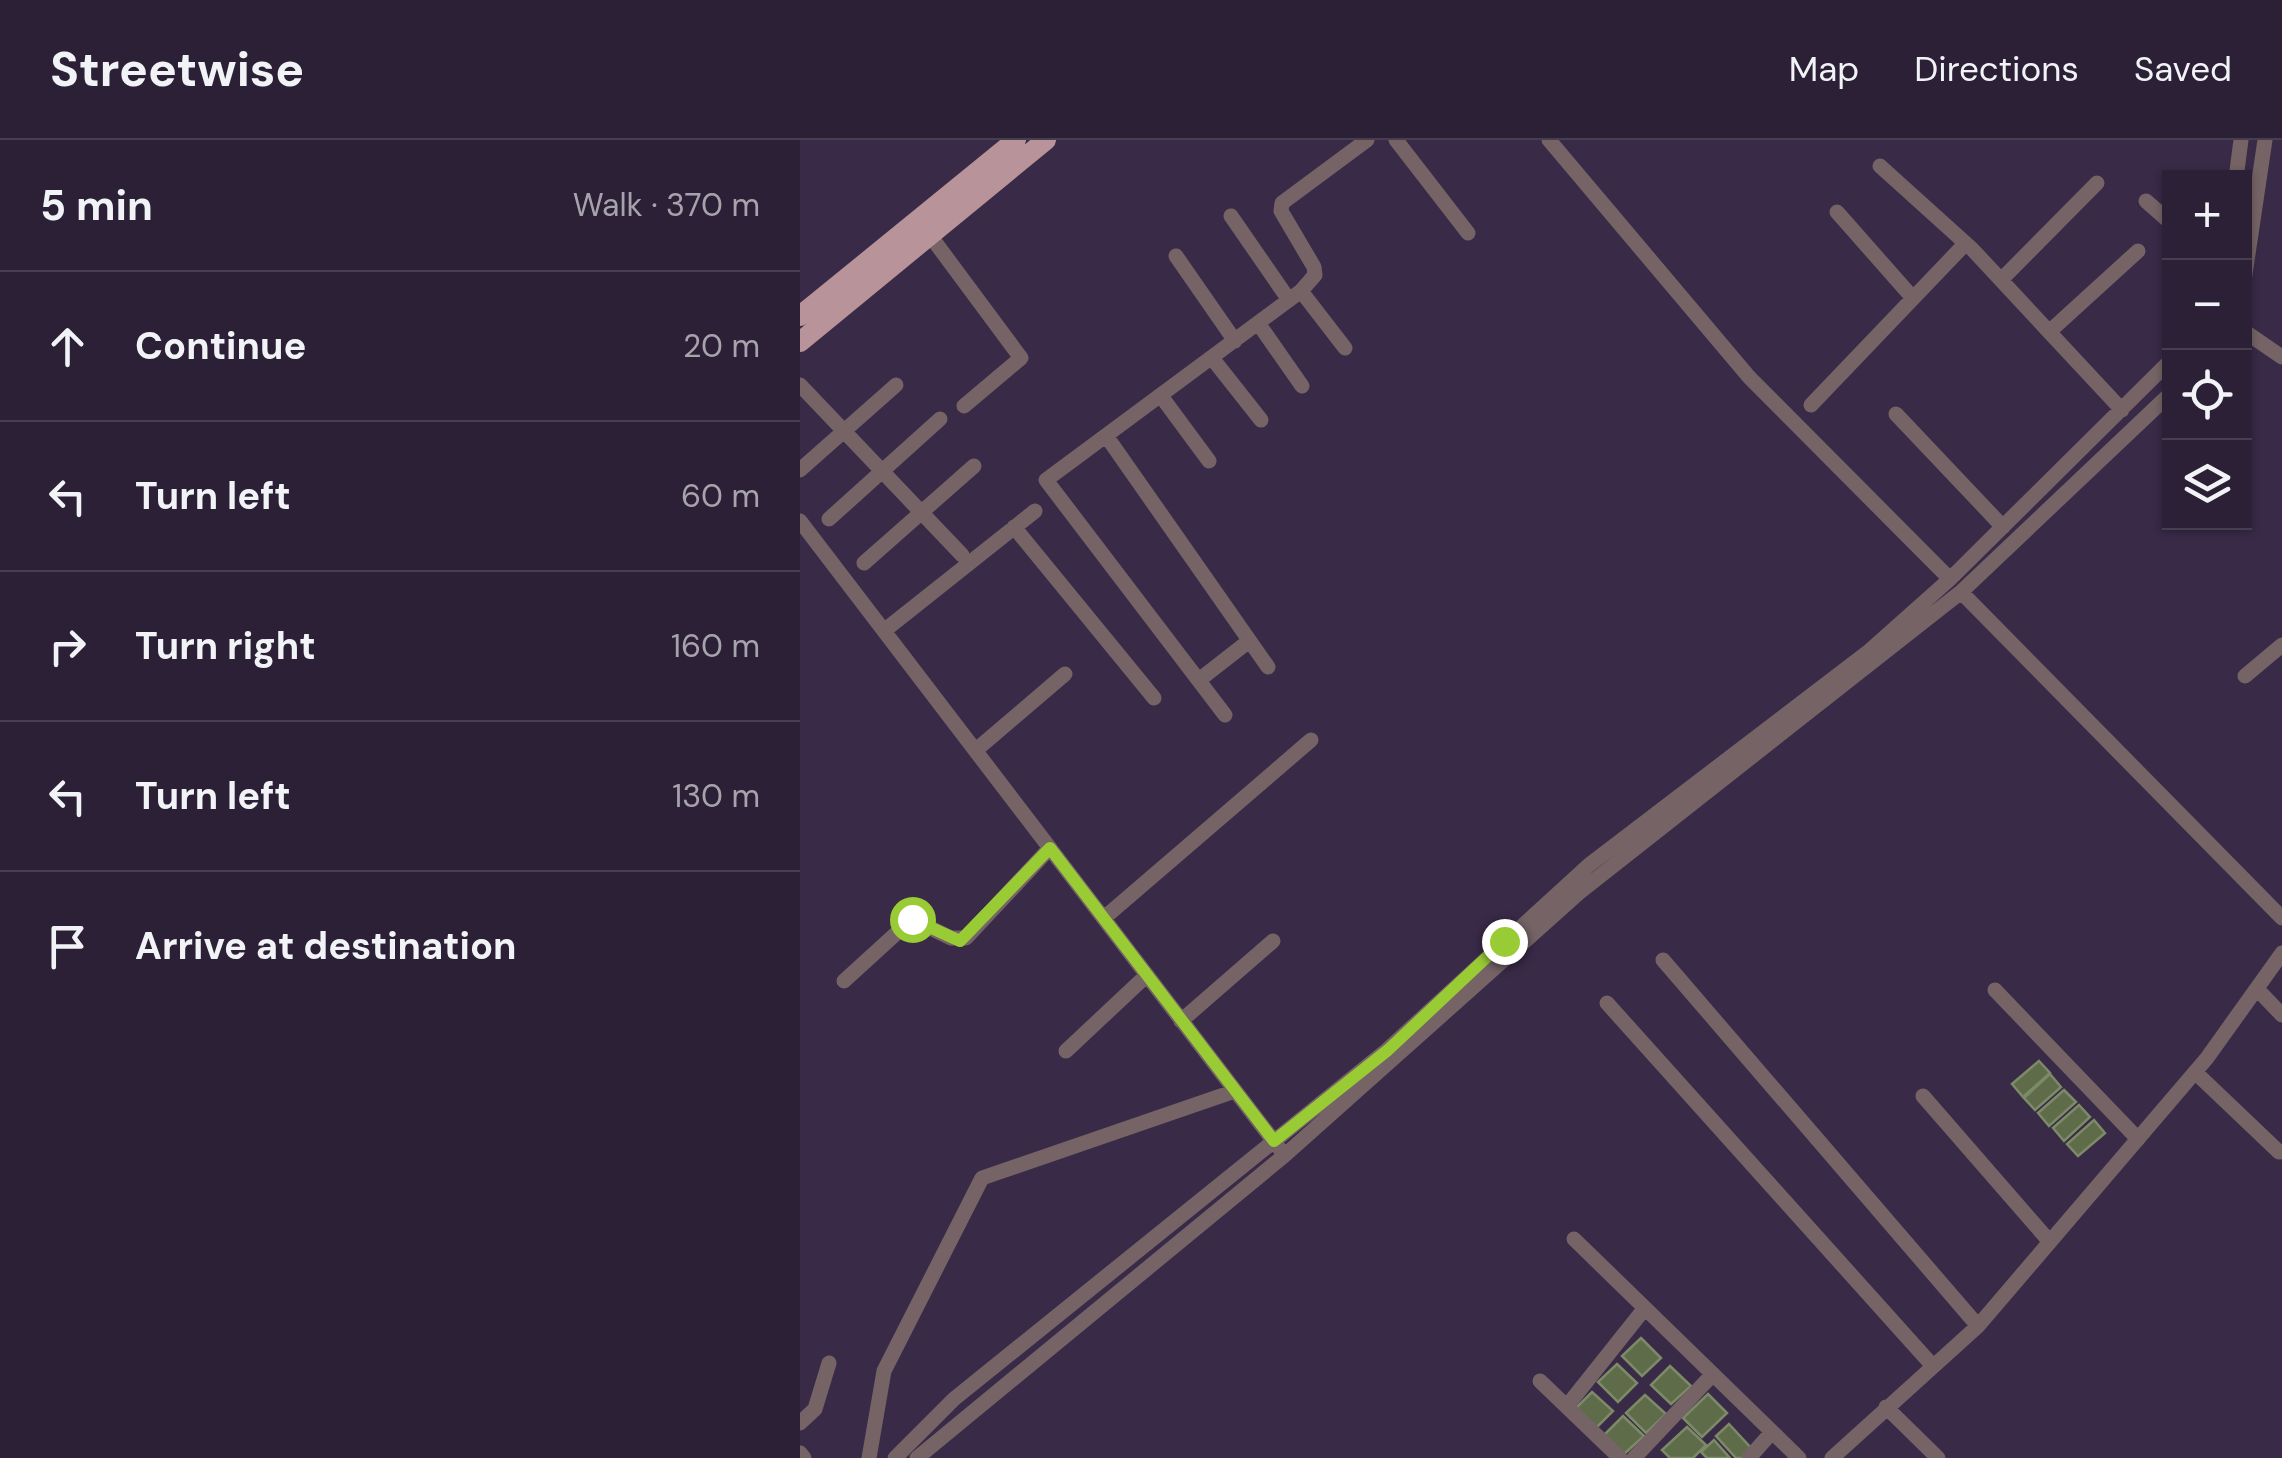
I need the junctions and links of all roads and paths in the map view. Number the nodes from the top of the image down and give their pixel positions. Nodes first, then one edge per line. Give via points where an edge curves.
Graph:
1 (1016, 140) edge
2 (1046, 140) edge
3 (1367, 140) edge
4 (1396, 140) edge
5 (1549, 140) edge
6 (2241, 140) edge
7 (2266, 140) edge
8 (1880, 166) dead end
9 (2237, 170) edge
10 (2098, 182) dead end
11 (2146, 201) dead end
12 (1837, 212) dead end
13 (2162, 215) edge
14 (1231, 216) dead end
15 (1468, 233) dead end
16 (930, 234) junction
17 (1965, 244) junction
18 (2138, 251) dead end
19 (1176, 256) dead end
20 (2247, 260) edge
21 (2001, 280) junction
22 (1295, 296) junction
23 (1912, 297) junction
24 (800, 316) edge
25 (1258, 323) junction
26 (2048, 332) junction
27 (2252, 336) edge
28 (1236, 340) junction
29 (800, 342) edge
30 (1344, 348) dead end
31 (2282, 357) edge
32 (1212, 358) junction
33 (2162, 369) edge
34 (800, 385) edge
35 (896, 385) dead end
36 (1302, 386) dead end
37 (1161, 396) junction
38 (2162, 402) edge
39 (964, 406) dead end
40 (1811, 406) dead end
41 (2122, 410) junction
42 (1896, 414) dead end
43 (940, 419) dead end
44 (1261, 420) dead end
45 (844, 431) junction
46 (1107, 437) junction
47 (1209, 461) dead end
48 (974, 466) dead end
49 (800, 470) edge
50 (882, 471) junction
51 (1035, 511) dead end
52 (922, 514) junction
53 (830, 519) dead end
54 (800, 521) edge
55 (1014, 527) junction
56 (2003, 527) junction
57 (962, 555) dead end
58 (864, 563) dead end
59 (1950, 579) junction
60 (1961, 592) junction
61 (884, 630) junction
62 (1249, 640) junction
63 (2282, 646) edge
64 (1268, 667) dead end
65 (1065, 674) dead end
66 (2245, 676) dead end
67 (1198, 680) junction
68 (1154, 698) dead end
69 (1226, 716) dead end
70 (1311, 740) dead end
71 (976, 750) junction
72 (1050, 848) junction
73 (1104, 918) junction
74 (2282, 918) edge
75 (1273, 940) dead end
76 (2282, 953) edge
77 (1664, 960) dead end
78 (1147, 975) junction
79 (844, 981) dead end
80 (2256, 989) junction
81 (1995, 990) dead end
82 (1607, 1003) dead end
83 (2282, 1015) edge
84 (1182, 1020) junction
85 (1066, 1050) dead end
86 (2195, 1072) junction
87 (1234, 1091) junction
88 (1922, 1096) dead end
89 (2138, 1139) junction
90 (1274, 1141) junction
91 (2280, 1152) dead end
92 (1284, 1156) junction
93 (1574, 1239) dead end
94 (2050, 1242) junction
95 (1645, 1308) junction
96 (1978, 1326) junction
97 (829, 1363) dead end
98 (1932, 1365) junction
99 (1712, 1374) junction
100 (1540, 1381) dead end
101 (1567, 1406) junction
102 (1886, 1407) junction
103 (800, 1423) edge
104 (1772, 1432) junction
105 (1605, 1452) edge
106 (869, 1458) edge
107 (894, 1458) edge
108 (916, 1458) edge
109 (1620, 1458) edge
110 (1634, 1458) edge
111 (1749, 1458) edge
112 (1799, 1458) edge
113 (1832, 1458) edge
114 (1938, 1458) edge

1 - 24 main road
2 - 16 main road
3 - 22 street via 1282,203 1314,267 1315,275
4 - 15 street
5 - 59 street via 1749,377
6 - 9 street
7 - 20 street
8 - 17 street
10 - 21 street
11 - 13 street
12 - 23 street
14 - 22 street
16 - 29 main road
16 - 39 street via 1021,358
17 - 21 street
17 - 23 street
18 - 26 street
19 - 28 street
21 - 26 street
22 - 25 street
22 - 30 street
23 - 40 street
25 - 28 street
25 - 36 street
26 - 41 street
27 - 31 street
28 - 32 street
32 - 37 street
32 - 44 street
33 - 41 street
34 - 45 street
35 - 45 street
37 - 46 street
37 - 47 street
38 - 60 street
41 - 56 street
42 - 56 street
43 - 50 street
45 - 49 street
45 - 50 street
46 - 62 street
46 - 67 street via 1052,473 1048,488
48 - 52 street
50 - 52 street
50 - 53 street
51 - 55 street
52 - 57 street
52 - 58 street
54 - 61 street
55 - 61 street
55 - 68 street
56 - 59 street
59 - 90 street via 1862,656 1589,865 1397,1042
60 - 74 street
60 - 92 street via 1581,891
61 - 71 street
62 - 64 street
62 - 67 street
63 - 66 street
65 - 71 street
67 - 69 street
70 - 73 street
71 - 72 street
72 - 73 street
72 - 79 street via 966,938 912,919
73 - 78 street
75 - 84 street
76 - 80 street
77 - 96 street
78 - 84 street
78 - 85 street
80 - 83 street
80 - 86 street
81 - 89 street
82 - 98 street
84 - 87 street
86 - 89 street
86 - 91 street
87 - 90 street
87 - 106 street via 982,1178 884,1371
88 - 94 street
89 - 94 street
90 - 92 street
90 - 107 street via 954,1398
92 - 108 street
93 - 95 street
94 - 96 street
95 - 99 street
95 - 101 street
96 - 98 street
97 - 103 street via 814,1409
98 - 102 street
99 - 104 street
99 - 110 street
100 - 101 street
101 - 105 street
102 - 113 street
102 - 114 street
104 - 111 street
104 - 112 street
105 - 109 street

